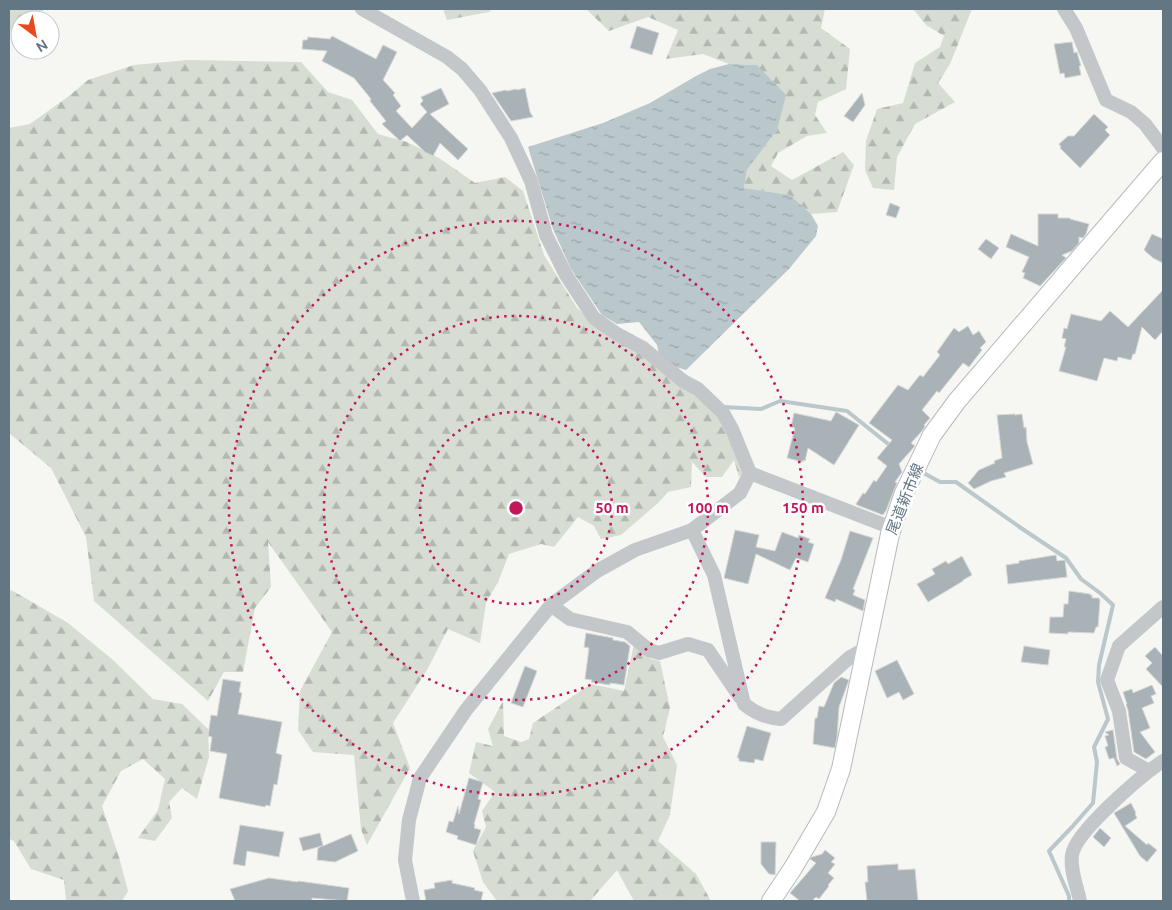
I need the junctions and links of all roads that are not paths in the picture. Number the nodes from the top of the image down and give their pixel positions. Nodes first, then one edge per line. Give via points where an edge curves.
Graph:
1 (362, 9) edge
2 (1064, 9) edge
3 (1163, 148) edge
4 (1163, 161) edge
5 (750, 473) junction
6 (892, 528) junction
7 (692, 530) junction
8 (551, 605) junction
9 (1163, 607) edge
10 (865, 652) junction
11 (744, 704) junction
12 (1163, 762) edge
13 (1149, 771) junction
14 (413, 901) edge
15 (771, 901) edge
16 (1080, 901) edge

1 - 5 street via 447,57 480,90 511,138 531,181 546,235 566,275 594,318 643,348 698,389 723,413
2 - 3 street via 1076,28 1106,100 1131,112 1146,124
4 - 6 main road, 尾道新市線 via 957,401 932,435 904,493
5 - 6 street
5 - 7 street via 740,493
6 - 10 main road, 尾道新市線
7 - 8 street via 635,550 597,570
7 - 11 street via 714,575
8 - 11 street via 570,619 627,632 649,650 659,653 688,644 708,650
8 - 14 street via 466,710 420,778 409,820 405,860
9 - 13 street via 1119,646 1107,680 1120,711 1126,758
10 - 11 street via 850,657 781,719 753,712
10 - 15 main road, 尾道新市線 via 841,769 826,812
12 - 13 street
13 - 16 street via 1103,813 1082,836 1072,854

